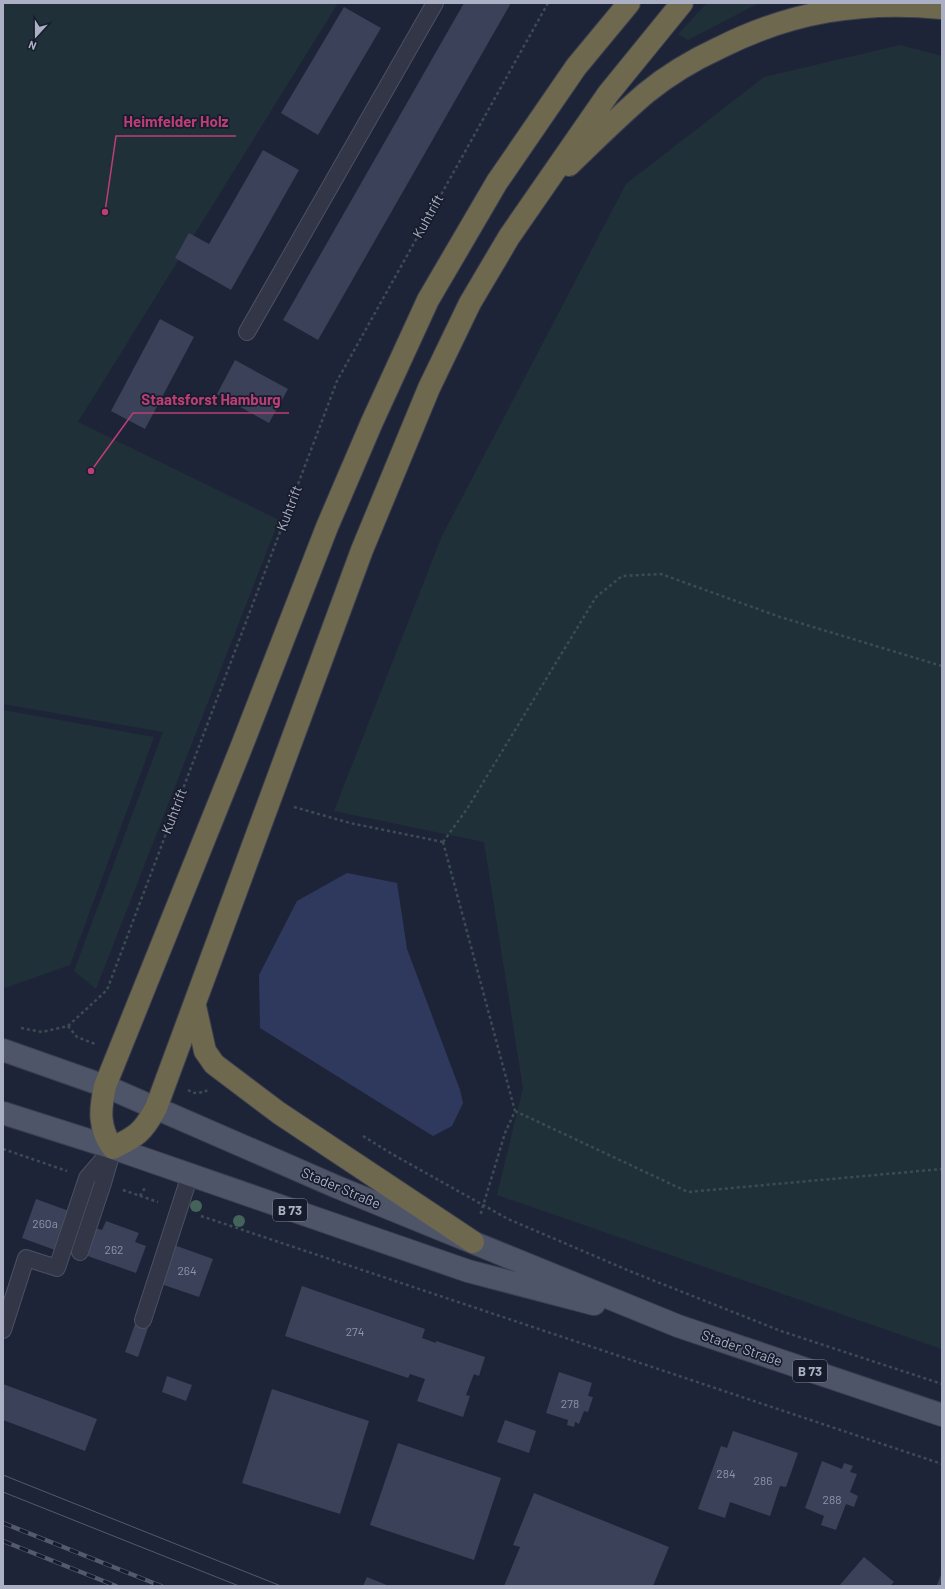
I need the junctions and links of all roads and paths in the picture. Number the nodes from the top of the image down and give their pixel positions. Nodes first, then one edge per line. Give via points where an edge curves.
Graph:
1 (435, 3) edge
2 (548, 3) edge
3 (682, 3) edge
4 (627, 5) edge
5 (942, 8) edge
6 (536, 196) junction
7 (247, 332) dead end
8 (942, 666) edge
9 (269, 800) junction
10 (443, 842) junction
11 (195, 1006) junction
12 (68, 1026) dead end
13 (3, 1050) edge
14 (105, 1086) junction
15 (156, 1108) junction
16 (514, 1111) junction
17 (3, 1112) edge
18 (358, 1133) dead end
19 (112, 1148) junction
20 (3, 1149) edge
21 (942, 1169) edge
22 (190, 1175) junction
23 (87, 1178) junction
24 (104, 1183) junction
25 (179, 1208) junction
26 (472, 1242) junction
27 (80, 1252) dead end
28 (143, 1320) dead end
29 (678, 1326) junction
30 (3, 1330) edge
31 (942, 1384) edge
32 (942, 1415) edge
33 (942, 1464) edge

1 - 7 lane
2 - 12 path, Kuhtrift via 336,381 107,990
3 - 6 highway via 608,94
4 - 14 highway via 576,67 497,182 428,300 327,527
5 - 6 highway via 894,4 857,5 819,11 763,28 730,42 679,70 647,92
6 - 9 highway via 470,303 429,388 362,550
8 - 10 path via 780,617 661,574 622,576 596,597 467,809
9 - 10 path via 350,823
9 - 11 highway
10 - 16 path
11 - 15 highway
11 - 26 highway via 205,1051 214,1064 279,1113
13 - 14 main road, Stader Straße / B 73
14 - 15 main road, Stader Straße / B 73
14 - 19 highway via 101,1102 101,1123
15 - 19 highway via 137,1135
15 - 26 main road, Stader Straße / B 73 via 330,1184
16 - 21 path via 688,1192
16 - 26 path
17 - 19 main road, Stader Straße / B 73
18 - 31 path via 508,1219 781,1331
19 - 22 main road, Stader Straße / B 73
19 - 23 lane
19 - 24 lane
20 - 23 path
22 - 25 lane
22 - 29 main road, Stader Straße / B 73 via 468,1271
23 - 30 lane via 56,1268 26,1258
24 - 25 path
24 - 27 lane
25 - 28 lane
25 - 33 path
26 - 29 main road, Stader Straße / B 73
29 - 32 main road, Stader Straße / B 73

